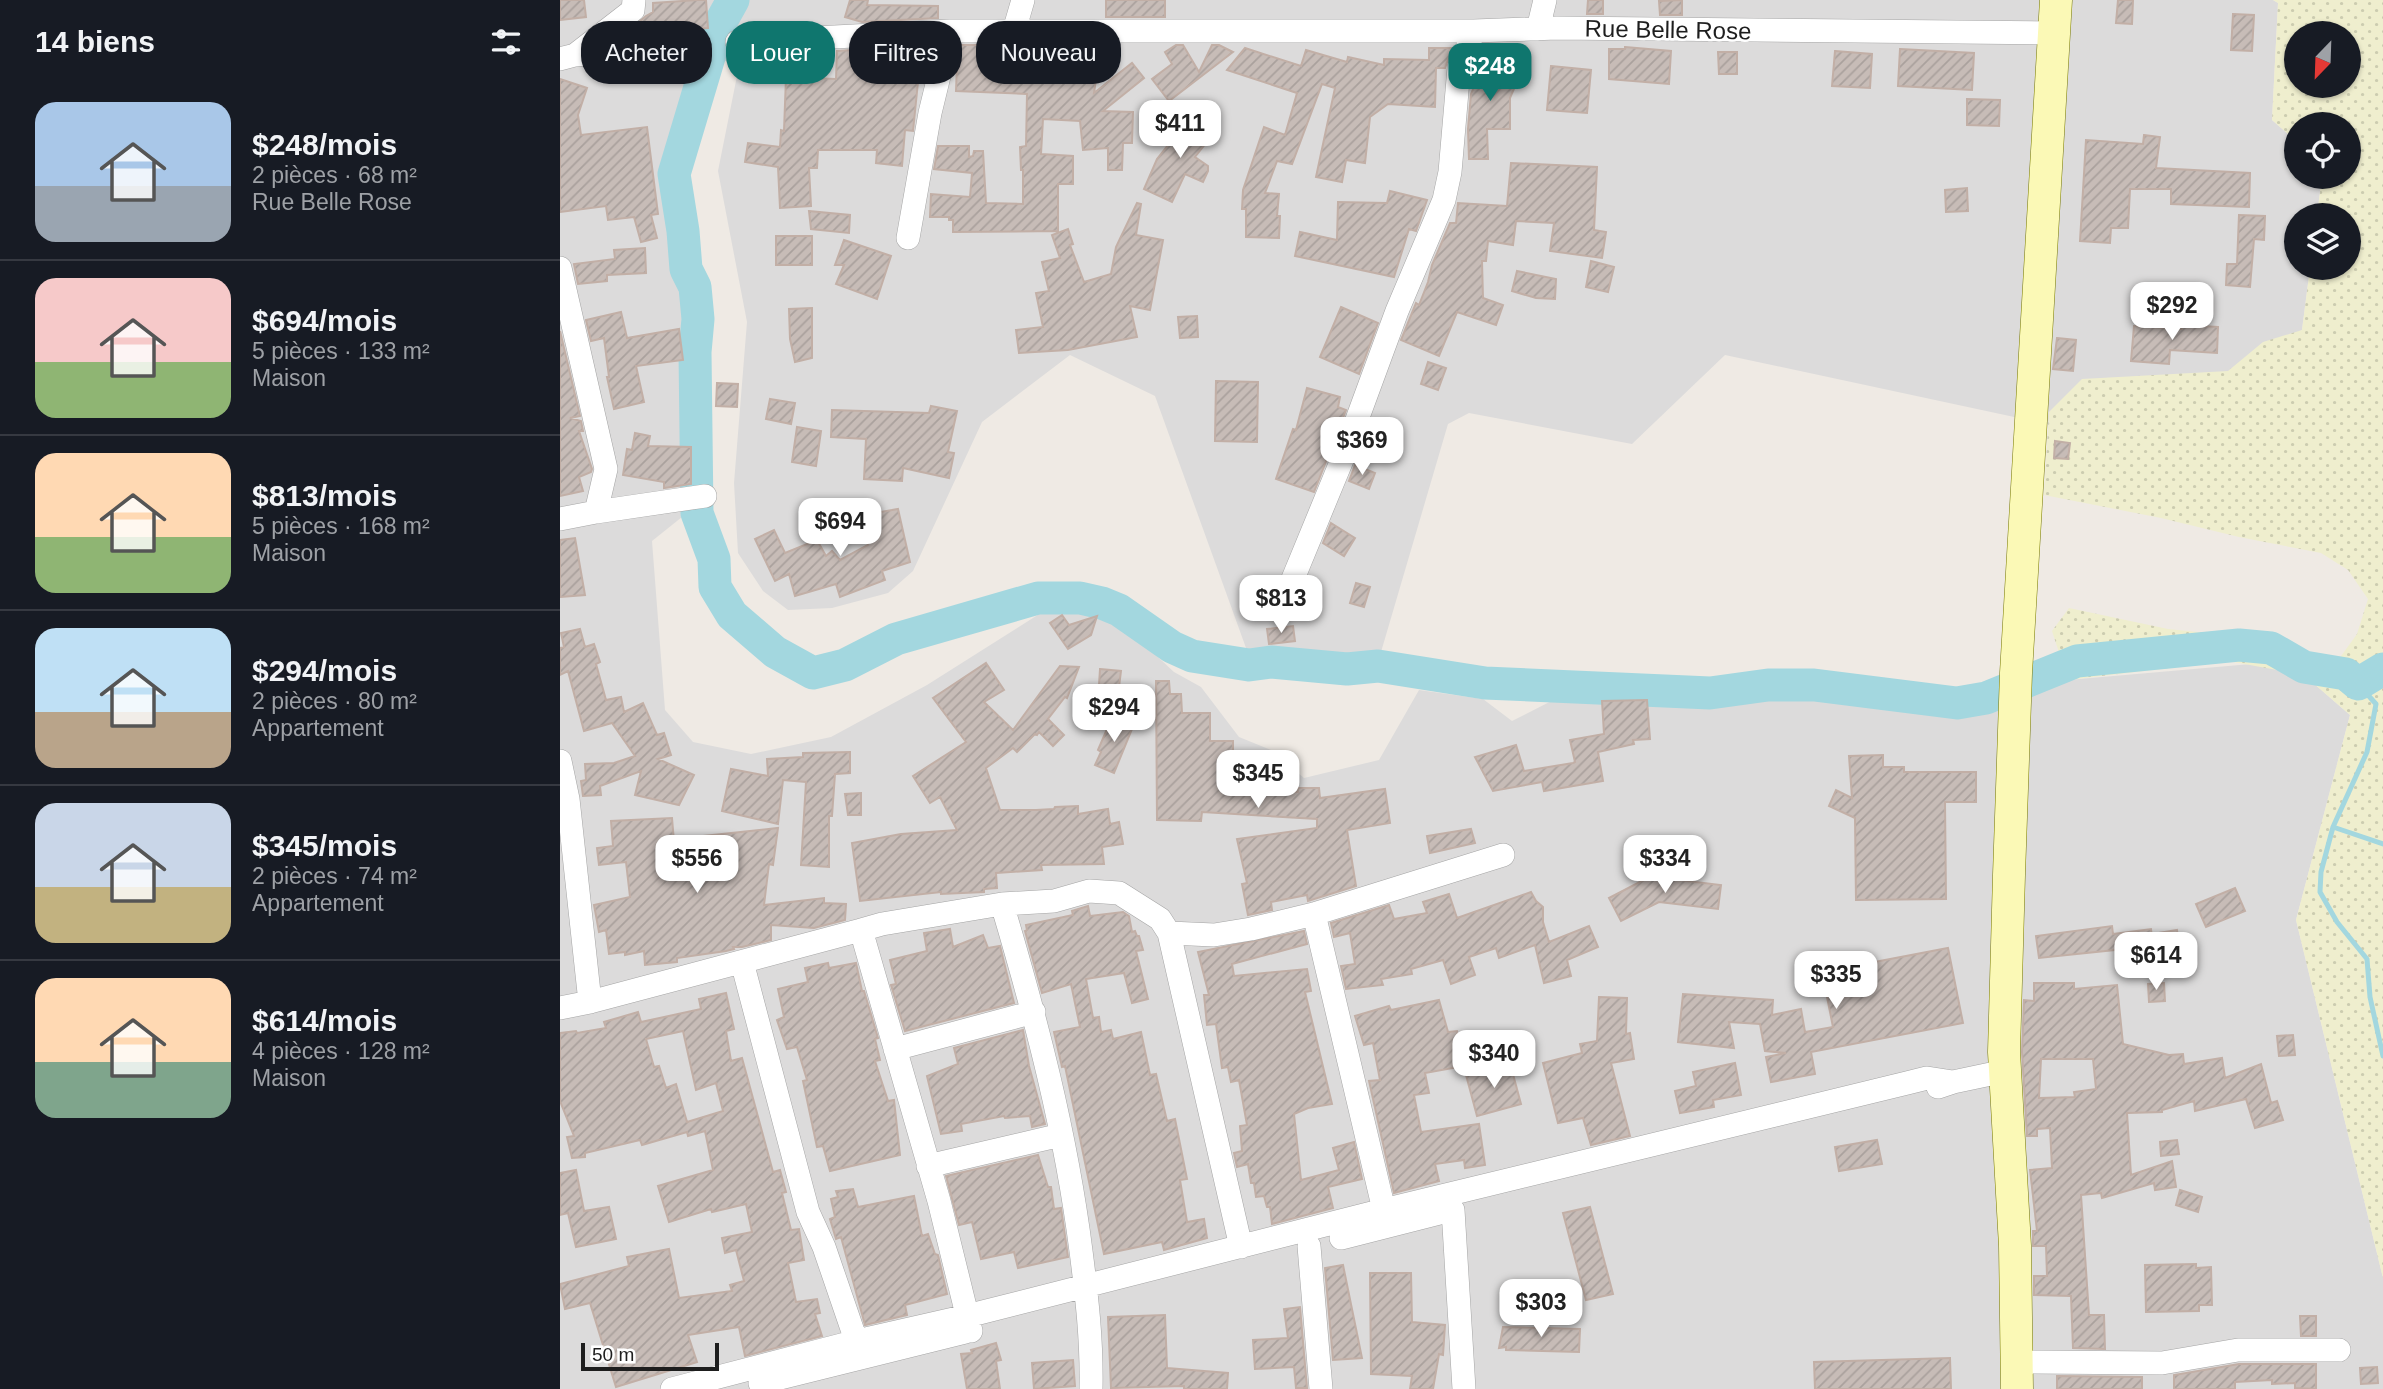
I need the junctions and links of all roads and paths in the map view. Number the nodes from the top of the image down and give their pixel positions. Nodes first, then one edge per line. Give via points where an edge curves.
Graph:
1 (634, 0) edge
2 (1023, 0) edge
3 (1545, 0) edge
4 (2056, 0) edge
5 (1017, 21) edge
6 (1538, 29) junction
7 (1121, 31) edge
8 (1474, 32) junction
9 (2054, 33) junction
10 (567, 57) edge
11 (937, 84) edge
12 (908, 238) dead end
13 (560, 268) edge
14 (565, 306) edge
15 (698, 496) dead end
16 (596, 512) junction
17 (560, 520) edge
18 (1283, 603) dead end
19 (560, 761) edge
20 (1503, 855) dead end
21 (1002, 904) junction
22 (1314, 914) junction
23 (861, 930) junction
24 (1169, 933) junction
25 (742, 962) junction
26 (590, 1002) junction
27 (560, 1008) edge
28 (1034, 1012) junction
29 (895, 1049) junction
30 (2005, 1071) junction
31 (1819, 1111) junction
32 (1061, 1135) junction
33 (928, 1166) junction
34 (1384, 1210) junction
35 (1453, 1210) junction
36 (1309, 1246) junction
37 (1241, 1247) junction
38 (1268, 1249) junction
39 (1087, 1294) junction
40 (969, 1323) junction
41 (859, 1349) junction
42 (2339, 1350) dead end
43 (2016, 1375) edge
44 (776, 1377) edge
45 (672, 1389) edge
46 (737, 1389) edge
47 (1091, 1389) edge
48 (1321, 1389) edge
49 (1464, 1389) edge

1 - 10 street via 632,10
2 - 5 street
3 - 6 street
4 - 9 street
6 - 8 street, Rue Belle Rose
6 - 9 street, Rue Belle Rose
7 - 8 street, Rue Belle Rose
8 - 18 street via 1459,68 1444,200
9 - 30 street via 2016,673
11 - 12 street
13 - 14 street
14 - 16 street via 606,469
15 - 16 street
16 - 17 street
19 - 26 street
20 - 22 street
21 - 23 street
21 - 24 street via 1054,901 1089,891 1119,893 1160,919
21 - 28 street
22 - 24 street via 1214,935
22 - 34 street
23 - 25 street
23 - 29 street
24 - 37 street
25 - 26 street
25 - 41 street via 808,1212
26 - 27 street
28 - 29 street
28 - 32 street
29 - 33 street
30 - 31 street
30 - 43 street via 2015,1246
31 - 34 street
31 - 35 street
32 - 33 street
32 - 39 street
33 - 40 street
34 - 38 street
35 - 36 street
35 - 49 street
36 - 38 street
36 - 48 street
37 - 38 street
37 - 39 street
38 - 39 street
39 - 40 street
39 - 47 street
40 - 41 street
41 - 44 street
42 - 43 street via 2238,1350 2162,1363
44 - 45 street
44 - 46 street

